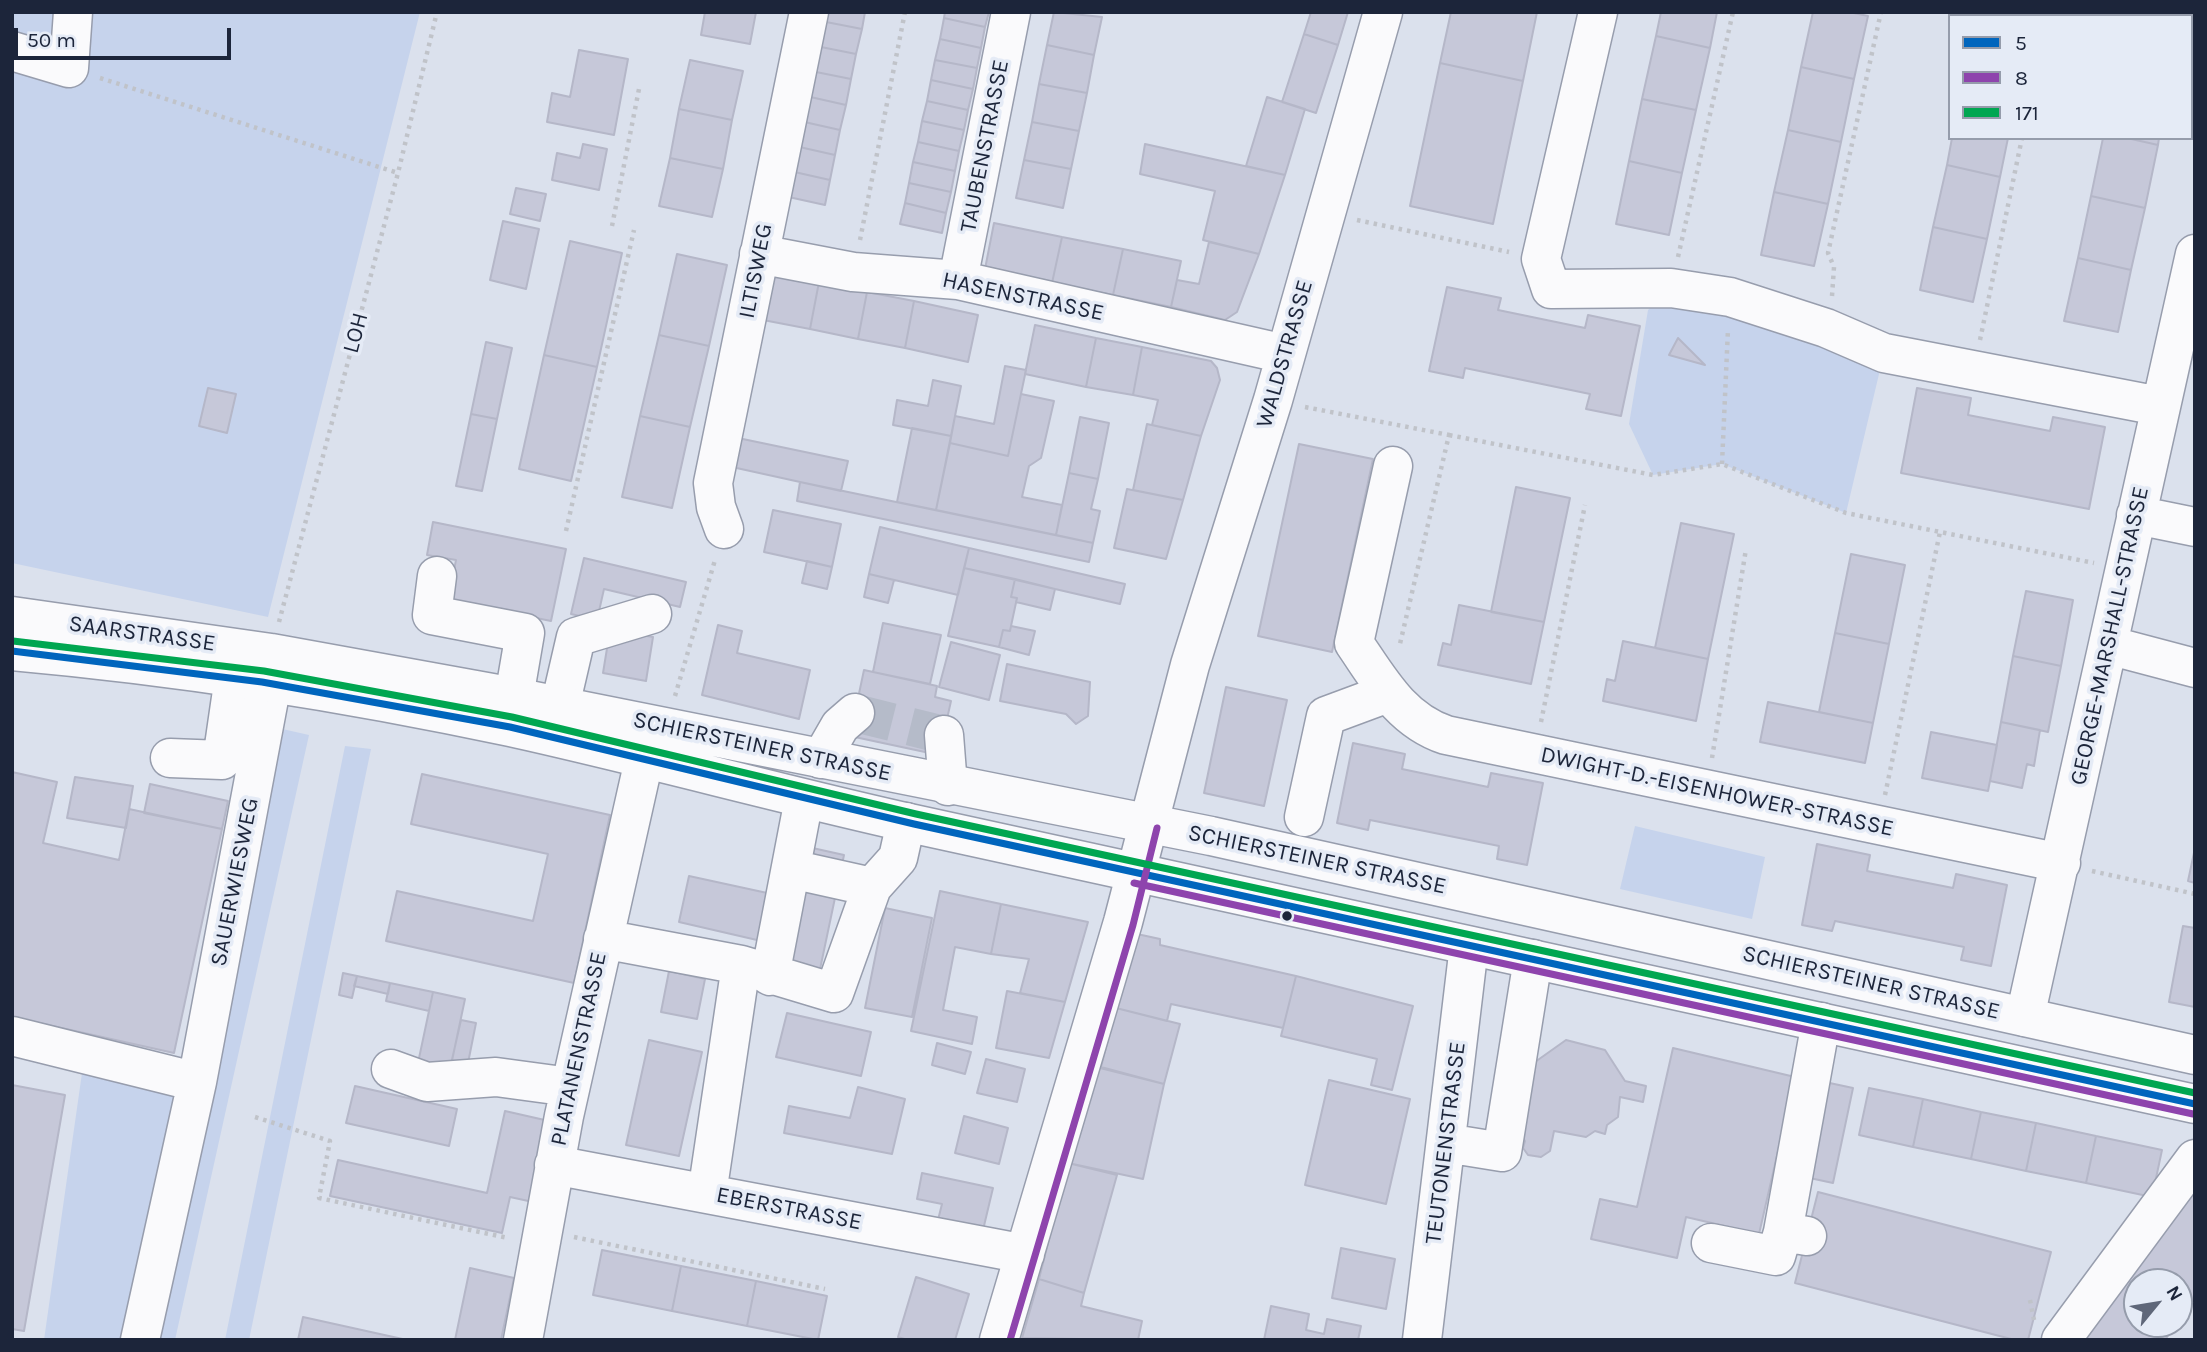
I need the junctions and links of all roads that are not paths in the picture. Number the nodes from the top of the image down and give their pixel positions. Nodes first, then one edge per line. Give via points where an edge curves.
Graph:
1 (73, 12) edge
2 (809, 12) edge
3 (1012, 12) edge
4 (1383, 12) edge
5 (1598, 12) edge
6 (12, 51) edge
7 (759, 254) junction
8 (2195, 254) edge
9 (958, 279) junction
10 (1285, 354) junction
11 (2159, 406) junction
12 (1393, 466) dead end
13 (2136, 515) junction
14 (2195, 527) edge
15 (724, 529) dead end
16 (437, 576) dead end
17 (653, 614) dead end
18 (12, 616) edge
19 (2108, 645) junction
20 (12, 651) edge
21 (272, 668) junction
22 (2195, 668) edge
23 (234, 677) junction
24 (1388, 693) junction
25 (514, 697) junction
26 (560, 706) junction
27 (855, 713) dead end
28 (944, 735) dead end
29 (170, 758) dead end
30 (821, 759) junction
31 (644, 760) junction
32 (948, 786) junction
33 (804, 799) junction
34 (1304, 817) dead end
35 (906, 822) junction
36 (1147, 824) junction
37 (2061, 863) junction
38 (791, 869) junction
39 (1136, 873) junction
40 (872, 887) junction
41 (603, 939) junction
42 (1469, 946) junction
43 (1533, 959) junction
44 (756, 971) junction
45 (2025, 1017) junction
46 (1821, 1022) junction
47 (12, 1036) edge
48 (2195, 1055) edge
49 (391, 1069) dead end
50 (197, 1082) junction
51 (570, 1087) junction
52 (2195, 1104) edge
53 (1446, 1143) junction
54 (2195, 1159) edge
55 (554, 1165) junction
56 (707, 1194) junction
57 (1711, 1243) dead end
58 (1025, 1254) junction
59 (2047, 1330) edge
60 (141, 1340) edge
61 (523, 1340) edge
62 (999, 1340) edge
63 (1422, 1340) edge

1 - 6 street via 69,68
2 - 7 street, ILTISWEG
3 - 9 street, TAUBENSTRASSE
4 - 10 street, WALDSTRASSE
5 - 11 street via 1546,274 1730,297 1826,328 1884,353
7 - 9 street, HASENSTRASSE via 853,272
7 - 15 street, ILTISWEG via 713,484
8 - 11 street, GEORGE-MARSHALL-STRASSE
9 - 10 street, HASENSTRASSE
10 - 36 street, WALDSTRASSE via 1190,665
11 - 13 street, GEORGE-MARSHALL-STRASSE
12 - 24 street, DWIGHT-D.-EISENHOWER-STRASSE via 1354,643
13 - 14 street
13 - 19 street, GEORGE-MARSHALL-STRASSE
16 - 25 street via 432,615 525,633
17 - 26 street via 576,637
18 - 21 street, SAARSTRASSE
19 - 22 street
19 - 37 street, GEORGE-MARSHALL-STRASSE
20 - 23 street, SAARSTRASSE
21 - 23 street, SAARSTRASSE
21 - 25 street, SCHIERSTEINER STRASSE
21 - 31 street, SCHIERSTEINER STRASSE
21 - 50 street, SAUERWIESWEG
23 - 29 street via 222,760
24 - 34 street via 1326,716
24 - 37 street, DWIGHT-D.-EISENHOWER-STRASSE via 1426,729
25 - 26 street, SCHIERSTEINER STRASSE
26 - 30 street, SCHIERSTEINER STRASSE
27 - 30 street via 840,726
28 - 32 street
30 - 32 street, SCHIERSTEINER STRASSE
31 - 33 street, SCHIERSTEINER STRASSE
31 - 41 street, PLATANENSTRASSE
32 - 36 street, SCHIERSTEINER STRASSE
33 - 35 street, SCHIERSTEINER STRASSE
33 - 38 street
35 - 39 street, SCHIERSTEINER STRASSE
35 - 40 street via 898,858
36 - 39 street, WALDSTRASSE
36 - 45 street, SCHIERSTEINER STRASSE
37 - 45 street, GEORGE-MARSHALL-STRASSE
38 - 40 street
38 - 44 street
39 - 42 street, SCHIERSTEINER STRASSE
39 - 58 street, WALDSTRASSE
40 - 44 street via 834,993
41 - 44 street
41 - 51 street, PLATANENSTRASSE
42 - 43 street, SCHIERSTEINER STRASSE
42 - 53 street, TEUTONENSTRASSE
43 - 46 street, SCHIERSTEINER STRASSE
43 - 53 street via 1502,1152
44 - 56 street
45 - 48 street, SCHIERSTEINER STRASSE
46 - 52 street, SCHIERSTEINER STRASSE
46 - 57 street via 1795,1234 1776,1256
47 - 50 street
49 - 51 street via 427,1082 496,1077
50 - 60 street, SAUERWIESWEG
51 - 55 street, PLATANENSTRASSE
53 - 63 street, TEUTONENSTRASSE
54 - 59 street
55 - 56 street, EBERSTRASSE
55 - 61 street, PLATANENSTRASSE
56 - 58 street, EBERSTRASSE
58 - 62 street, WALDSTRASSE

